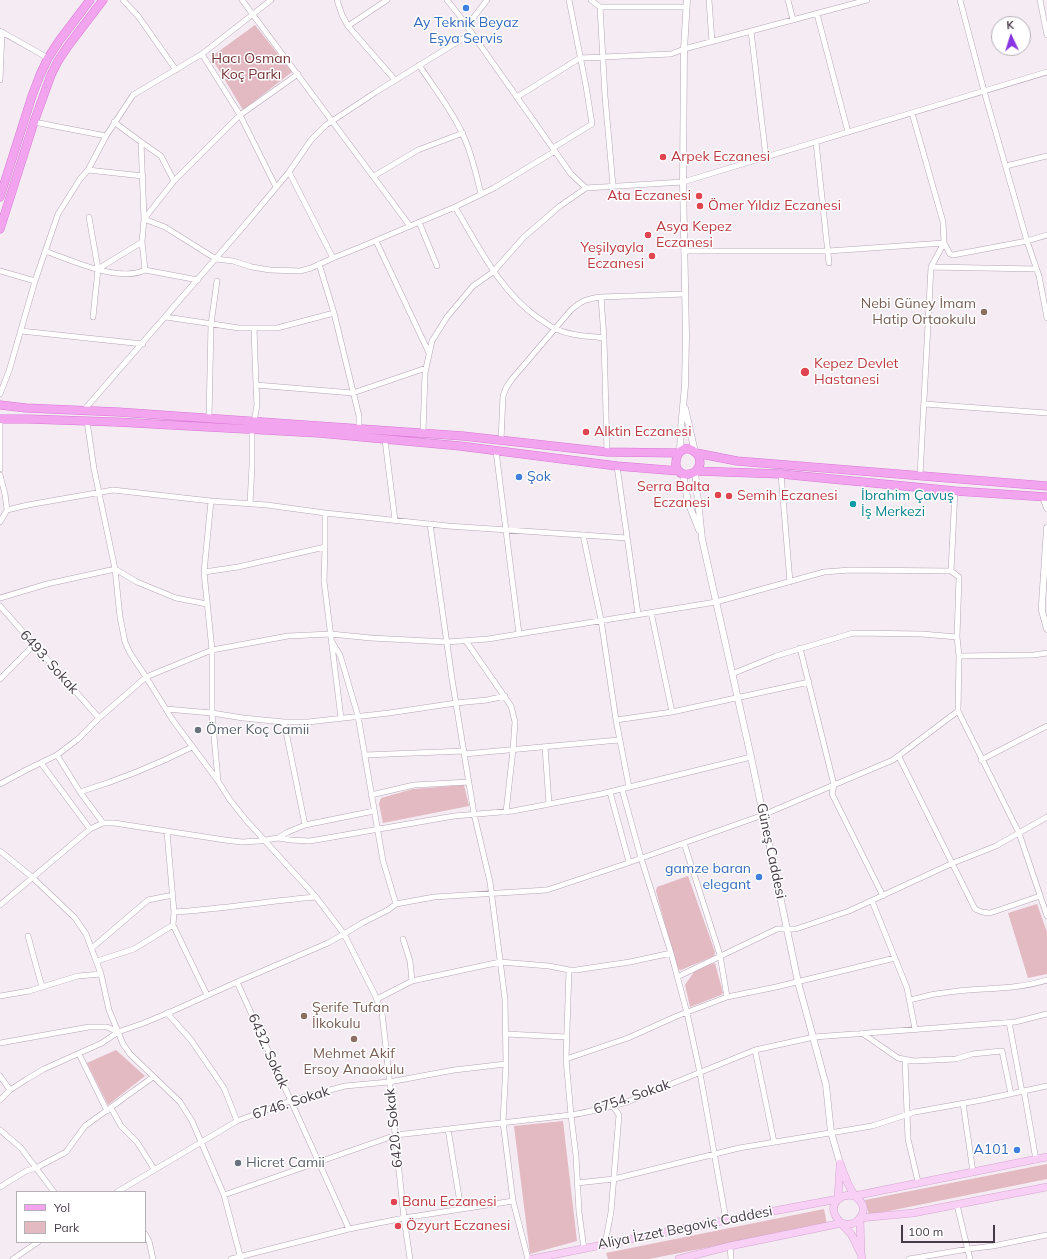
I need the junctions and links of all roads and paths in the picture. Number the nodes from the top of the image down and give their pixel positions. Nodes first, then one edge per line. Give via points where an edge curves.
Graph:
1 (89, 0) edge
2 (103, 0) edge
3 (123, 0) edge
4 (242, 0) edge
5 (271, 0) edge
6 (337, 0) edge
7 (387, 0) edge
8 (447, 0) edge
9 (487, 0) edge
10 (569, 0) edge
11 (591, 0) edge
12 (687, 0) edge
13 (709, 0) edge
14 (788, 0) edge
15 (867, 0) edge
16 (960, 0) edge
17 (1040, 0) edge
18 (600, 7) junction
19 (687, 7) junction
20 (253, 14) junction
21 (817, 14) junction
22 (793, 20) junction
23 (348, 26) junction
24 (467, 26) junction
25 (751, 31) junction
26 (1, 32) edge
27 (472, 32) junction
28 (1047, 35) edge
29 (712, 42) junction
30 (684, 49) junction
31 (202, 54) junction
32 (604, 57) junction
33 (48, 58) junction
34 (580, 58) junction
35 (419, 65) junction
36 (176, 70) junction
37 (1047, 72) edge
38 (298, 74) junction
39 (0, 80) edge
40 (395, 80) junction
41 (984, 91) junction
42 (517, 97) junction
43 (912, 113) junction
44 (240, 115) junction
45 (333, 121) junction
46 (34, 122) junction
47 (114, 122) junction
48 (848, 132) junction
49 (463, 133) junction
50 (106, 136) junction
51 (141, 142) junction
52 (816, 142) junction
53 (554, 149) junction
54 (1047, 156) edge
55 (766, 157) junction
56 (1006, 166) junction
57 (88, 170) junction
58 (289, 172) junction
59 (4, 174) edge
60 (143, 176) junction
61 (374, 176) junction
62 (174, 181) junction
63 (684, 182) junction
64 (612, 186) junction
65 (276, 188) junction
66 (586, 188) junction
67 (481, 194) junction
68 (0, 197) edge
69 (455, 207) junction
70 (89, 217) dead end
71 (144, 219) junction
72 (419, 222) junction
73 (410, 226) junction
74 (0, 229) edge
75 (1047, 235) edge
76 (376, 240) junction
77 (1027, 241) junction
78 (142, 242) junction
79 (944, 244) junction
80 (45, 251) junction
81 (684, 251) junction
82 (828, 251) junction
83 (216, 258) junction
84 (333, 258) junction
85 (829, 263) dead end
86 (319, 264) junction
87 (437, 266) dead end
88 (931, 267) junction
89 (98, 269) junction
90 (1036, 269) junction
91 (0, 270) edge
92 (145, 270) junction
93 (493, 272) junction
94 (198, 280) junction
95 (35, 281) junction
96 (217, 282) dead end
97 (685, 294) junction
98 (601, 296) junction
99 (334, 313) junction
100 (93, 317) dead end
101 (166, 317) junction
102 (1047, 318) edge
103 (211, 324) junction
104 (254, 328) junction
105 (555, 329) junction
106 (21, 331) junction
107 (604, 338) junction
108 (142, 344) junction
109 (429, 353) junction
110 (426, 368) junction
111 (256, 385) junction
112 (353, 393) junction
113 (0, 394) edge
114 (925, 404) junction
115 (0, 405) edge
116 (684, 405) junction
117 (84, 410) junction
118 (1047, 413) edge
119 (209, 418) junction
120 (0, 419) edge
121 (87, 421) junction
122 (253, 426) junction
123 (359, 429) junction
124 (422, 433) junction
125 (385, 440) junction
126 (501, 440) junction
127 (496, 451) junction
128 (607, 452) junction
129 (680, 452) junction
130 (696, 452) junction
131 (617, 466) junction
132 (0, 469) edge
133 (681, 472) junction
134 (695, 472) junction
135 (781, 474) junction
136 (0, 475) edge
137 (920, 476) junction
138 (1047, 486) edge
139 (955, 491) junction
140 (99, 492) junction
141 (1045, 497) edge
142 (211, 501) junction
143 (250, 504) junction
144 (1047, 508) edge
145 (7, 510) junction
146 (325, 513) junction
147 (395, 520) junction
148 (0, 522) edge
149 (430, 524) junction
150 (1047, 528) edge
151 (505, 530) junction
152 (583, 535) junction
153 (627, 538) junction
154 (702, 539) junction
155 (325, 547) junction
156 (115, 569) junction
157 (951, 571) junction
158 (204, 572) junction
159 (790, 582) junction
160 (0, 598) edge
161 (716, 602) junction
162 (207, 604) junction
163 (0, 606) edge
164 (651, 612) junction
165 (638, 614) junction
166 (601, 620) junction
167 (1047, 629) edge
168 (331, 634) junction
169 (519, 634) junction
170 (957, 637) junction
171 (466, 641) junction
172 (332, 642) junction
173 (446, 642) junction
174 (34, 645) junction
175 (800, 648) junction
176 (212, 650) junction
177 (1047, 653) edge
178 (959, 656) junction
179 (732, 674) junction
180 (146, 677) junction
181 (0, 679) edge
182 (809, 682) junction
183 (505, 696) junction
184 (738, 698) junction
185 (456, 703) junction
186 (166, 709) junction
187 (958, 711) junction
188 (672, 712) junction
189 (212, 713) junction
190 (358, 716) junction
191 (99, 718) junction
192 (341, 718) junction
193 (616, 720) junction
194 (284, 722) junction
195 (1047, 726) edge
196 (619, 740) junction
197 (192, 746) junction
198 (545, 747) junction
199 (513, 750) junction
200 (464, 753) junction
201 (58, 755) junction
202 (365, 755) junction
203 (751, 757) junction
204 (899, 757) junction
205 (981, 760) junction
206 (41, 763) junction
207 (218, 781) junction
208 (469, 782) junction
209 (0, 784) edge
210 (834, 784) junction
211 (629, 787) junction
212 (622, 789) junction
213 (80, 792) junction
214 (610, 792) junction
215 (371, 795) junction
216 (549, 804) junction
217 (374, 811) junction
218 (506, 812) junction
219 (474, 814) junction
220 (763, 815) junction
221 (1047, 817) edge
222 (103, 823) junction
223 (305, 825) junction
224 (90, 829) junction
225 (377, 830) junction
226 (167, 832) junction
227 (1019, 833) junction
228 (278, 838) junction
229 (265, 840) junction
230 (684, 843) junction
231 (0, 851) edge
232 (641, 858) junction
233 (629, 862) junction
234 (953, 863) junction
235 (32, 877) junction
236 (492, 893) junction
237 (173, 895) junction
238 (882, 896) junction
239 (1040, 896) junction
240 (316, 897) junction
241 (872, 901) junction
242 (396, 904) junction
243 (0, 905) edge
244 (174, 912) junction
245 (1047, 916) edge
246 (173, 925) junction
247 (787, 929) junction
248 (344, 934) junction
249 (28, 936) dead end
250 (403, 939) dead end
251 (92, 948) junction
252 (671, 953) junction
253 (720, 956) junction
254 (895, 958) junction
255 (97, 961) junction
256 (500, 962) junction
257 (569, 970) junction
258 (101, 974) junction
259 (677, 977) junction
260 (1047, 980) edge
261 (412, 981) junction
262 (237, 982) junction
263 (798, 982) junction
264 (42, 987) junction
265 (0, 996) edge
266 (207, 996) junction
267 (727, 997) junction
268 (377, 999) junction
269 (909, 1000) junction
270 (167, 1013) junction
271 (687, 1013) junction
272 (1047, 1014) edge
273 (1009, 1022) junction
274 (915, 1029) junction
275 (118, 1032) junction
276 (862, 1033) junction
277 (506, 1034) junction
278 (566, 1037) junction
279 (814, 1037) junction
280 (0, 1043) edge
281 (755, 1050) junction
282 (79, 1054) junction
283 (566, 1059) junction
284 (905, 1059) junction
285 (506, 1064) junction
286 (700, 1073) junction
287 (0, 1076) edge
288 (153, 1077) junction
289 (389, 1082) junction
290 (1047, 1086) edge
291 (10, 1090) junction
292 (1023, 1091) junction
293 (1011, 1094) junction
294 (0, 1100) edge
295 (290, 1101) junction
296 (963, 1103) junction
297 (613, 1106) junction
298 (109, 1109) junction
299 (907, 1114) junction
300 (571, 1115) junction
301 (237, 1121) junction
302 (503, 1122) junction
303 (448, 1129) junction
304 (0, 1130) edge
305 (831, 1132) junction
306 (396, 1135) junction
307 (774, 1142) junction
308 (201, 1143) junction
309 (714, 1155) junction
310 (1047, 1157) edge
311 (1036, 1160) junction
312 (318, 1162) junction
313 (840, 1163) junction
314 (36, 1168) junction
315 (154, 1169) junction
316 (973, 1172) junction
317 (614, 1179) junction
318 (918, 1182) junction
319 (577, 1183) junction
320 (0, 1187) edge
321 (1047, 1187) edge
322 (53, 1191) edge
323 (119, 1191) edge
324 (224, 1195) junction
325 (854, 1196) junction
326 (838, 1199) junction
327 (513, 1201) junction
328 (957, 1205) junction
329 (461, 1209) junction
330 (404, 1218) junction
331 (860, 1218) junction
332 (726, 1220) junction
333 (842, 1223) junction
334 (349, 1229) junction
335 (1047, 1235) edge
336 (146, 1236) edge
337 (36, 1243) edge
338 (605, 1244) junction
339 (730, 1246) junction
340 (584, 1248) junction
341 (968, 1249) junction
342 (861, 1256) edge
343 (241, 1258) edge
344 (921, 1258) edge
345 (12, 1259) edge
346 (153, 1259) edge
347 (231, 1259) edge
348 (410, 1259) edge
349 (528, 1259) edge
350 (532, 1259) edge
351 (679, 1259) edge
352 (731, 1259) edge
353 (909, 1259) edge
354 (970, 1259) edge

1 - 33 main road
2 - 46 main road via 58,61
3 - 36 street via 138,16
4 - 20 street
5 - 20 street
6 - 23 street
7 - 23 street
8 - 24 street
9 - 24 street
10 - 34 street
11 - 18 street
12 - 19 street
13 - 29 street
14 - 22 street
15 - 21 street
16 - 41 street
17 - 28 street
18 - 19 street
18 - 32 street
19 - 30 street
20 - 31 street
20 - 38 street
21 - 22 street
21 - 48 street
22 - 25 street
23 - 40 street
24 - 27 street
25 - 29 street
25 - 55 street
26 - 33 street
26 - 39 street
27 - 35 street
27 - 42 street
29 - 30 street
30 - 32 street via 671,54
30 - 63 street
31 - 36 street
31 - 44 street
32 - 34 street
32 - 64 street
33 - 59 main road
34 - 42 street
34 - 53 street via 592,124
35 - 40 street
35 - 49 street
36 - 47 street via 133,95
37 - 41 street
38 - 44 street
38 - 45 street
40 - 45 street
41 - 43 street
41 - 56 street
42 - 53 street
43 - 48 street
43 - 79 street via 943,222
44 - 62 street
44 - 65 street
45 - 58 street via 311,140
45 - 61 street
46 - 50 street
46 - 74 main road
47 - 50 street
47 - 51 street
48 - 52 street
49 - 61 street via 418,150
49 - 67 street
50 - 57 street
51 - 60 street
51 - 62 street via 161,156
52 - 55 street
52 - 82 street
53 - 66 street via 571,174
53 - 67 street
54 - 56 street
55 - 63 street
56 - 77 street
57 - 60 street
57 - 80 street via 58,214
58 - 65 street
58 - 84 street
59 - 68 main road
60 - 71 street
61 - 73 street
62 - 71 street
63 - 64 street
63 - 81 street
64 - 66 street
65 - 83 street
66 - 93 street via 524,237
67 - 69 street
69 - 72 street
69 - 93 street
70 - 89 street
71 - 78 street
71 - 83 street via 165,227
72 - 73 street
72 - 87 street
73 - 76 street
75 - 77 street
76 - 84 street
76 - 109 street
77 - 79 street via 953,255
77 - 90 street
78 - 89 street
78 - 92 street
79 - 82 street
79 - 88 street
80 - 89 street
80 - 95 street
81 - 82 street
81 - 97 street
82 - 85 street
83 - 86 street via 252,267 294,272
83 - 94 street
84 - 86 street
86 - 99 street
88 - 90 street
88 - 114 street
89 - 92 street via 121,274
89 - 100 street
90 - 102 street
91 - 95 street
92 - 94 street
93 - 105 street via 525,308
93 - 109 street via 472,286 447,317 432,341
94 - 101 street
95 - 106 street
96 - 103 street
97 - 98 street
97 - 116 street
98 - 105 street via 578,304
98 - 107 street
99 - 104 street via 277,328
99 - 112 street
101 - 103 street
101 - 108 street
103 - 104 street
103 - 119 street
104 - 111 street
105 - 107 street via 569,334
105 - 126 street via 506,388
106 - 108 street
106 - 113 street
107 - 128 street
108 - 117 street
109 - 110 street
110 - 112 street
110 - 124 street
111 - 112 street
111 - 122 street via 257,405
112 - 123 street via 359,416
114 - 118 street
114 - 137 street
115 - 117 main road
116 - 129 street
116 - 130 street
117 - 119 main road
119 - 122 main road
120 - 121 main road
120 - 132 street
121 - 122 main road
121 - 140 street, 6420. Sokak
122 - 123 main road
122 - 125 main road
122 - 143 street
123 - 124 main road
124 - 126 main road
125 - 127 main road
125 - 147 street
126 - 128 main road
127 - 131 main road
127 - 151 street
128 - 129 main road
129 - 130 main road via 687,449
129 - 133 main road via 675,464
130 - 134 main road via 700,458 700,466
130 - 137 main road via 737,461
131 - 133 main road
131 - 153 street
133 - 134 main road
133 - 154 street via 688,502
134 - 135 main road
134 - 154 street
135 - 139 main road
135 - 159 street
136 - 145 street
137 - 138 main road
139 - 141 main road
139 - 157 street
140 - 142 street via 113,490
140 - 145 street
140 - 156 street, 6420. Sokak
141 - 144 street
142 - 143 street
142 - 158 street
143 - 146 street
145 - 148 street
146 - 147 street
146 - 155 street
147 - 149 street
149 - 151 street
149 - 173 street
150 - 167 street via 1042,604
151 - 152 street
151 - 169 street
152 - 153 street
152 - 166 street
153 - 165 street
154 - 161 street, Güneş Caddesi
155 - 158 street
155 - 168 street via 324,580
156 - 160 street via 47,584
156 - 162 street via 136,582 176,598
156 - 180 street, 6420. Sokak via 125,642
157 - 159 street via 850,570 824,572
157 - 170 street via 959,578
158 - 162 street
159 - 161 street
161 - 164 street
161 - 179 street, Güneş Caddesi
162 - 176 street
163 - 174 street, 6493. Sokak
164 - 165 street
164 - 188 street
165 - 166 street
166 - 169 street
166 - 193 street
168 - 172 street
168 - 173 street
168 - 176 street via 288,636
169 - 171 street
170 - 175 street via 853,633
170 - 178 street
171 - 173 street
171 - 183 street
172 - 190 street via 340,655
172 - 192 street
173 - 185 street
174 - 181 street
174 - 191 street, 6493. Sokak
175 - 179 street
175 - 182 street
176 - 180 street
176 - 189 street
177 - 178 street
178 - 187 street
179 - 184 street, Güneş Caddesi
180 - 186 street, 6420. Sokak
180 - 191 street
182 - 184 street
182 - 210 street
183 - 185 street
183 - 199 street via 512,706 515,722
184 - 188 street
184 - 203 street, Güneş Caddesi
185 - 190 street
185 - 200 street
186 - 189 street
186 - 197 street, 6420. Sokak
187 - 204 street
187 - 205 street
188 - 193 street
189 - 194 street
189 - 207 street
190 - 192 street
190 - 202 street
191 - 201 street
192 - 194 street
193 - 196 street
194 - 223 street
195 - 205 street
196 - 198 street
196 - 211 street
197 - 207 street, 6420. Sokak
197 - 213 street via 158,763
198 - 199 street
198 - 216 street
199 - 200 street
199 - 218 street
200 - 202 street
200 - 208 street
201 - 206 street
201 - 213 street
202 - 215 street
203 - 211 street
203 - 220 street, Güneş Caddesi
204 - 210 street
204 - 234 street
205 - 227 street
206 - 209 street
206 - 224 street
207 - 229 street, 6420. Sokak via 230,800
208 - 215 street via 414,785
208 - 219 street
210 - 220 street
210 - 238 street via 832,794
211 - 212 street
212 - 214 street
212 - 232 street
213 - 222 street
214 - 216 street
214 - 233 street
215 - 217 street
216 - 218 street
217 - 223 street
217 - 225 street
218 - 219 street
219 - 225 street
219 - 236 street
220 - 230 street
220 - 247 street, Güneş Caddesi
221 - 227 street
222 - 224 street
222 - 226 street
223 - 228 street
224 - 235 street
225 - 228 street via 310,841
225 - 242 street
226 - 229 street via 242,842
226 - 237 street
227 - 234 street via 996,846
227 - 239 street
228 - 229 street
229 - 240 street, 6420. Sokak
230 - 232 street
230 - 253 street
231 - 235 street
232 - 233 street
232 - 252 street
233 - 236 street via 547,890
234 - 238 street
234 - 239 street via 978,911 994,912
235 - 243 street
235 - 251 street via 75,918
236 - 242 street via 434,897
236 - 256 street
237 - 244 street
237 - 251 street via 148,900
238 - 241 street
239 - 245 street
240 - 244 street
240 - 248 street, 6420. Sokak
241 - 247 street via 807,926
241 - 254 street
242 - 248 street
244 - 246 street
246 - 255 street via 134,949
246 - 266 street
247 - 253 street via 776,929
247 - 263 street, Güneş Caddesi
248 - 262 street
248 - 268 street, 6420. Sokak
249 - 264 street
250 - 261 street via 410,961
251 - 255 street
252 - 257 street via 630,962
252 - 259 street
253 - 259 street
253 - 267 street
254 - 263 street
254 - 269 street
255 - 258 street
256 - 257 street
256 - 261 street
256 - 277 street
257 - 278 street
258 - 264 street via 78,976
258 - 275 street via 109,1010
259 - 271 street
260 - 269 street via 1007,988 943,992
261 - 268 street
262 - 266 street
262 - 295 street, 6432. Sokak
263 - 267 street
263 - 279 street, Güneş Caddesi
264 - 265 street
266 - 270 street
267 - 271 street
268 - 289 street, 6420. Sokak via 382,1013
269 - 274 street
270 - 275 street
270 - 301 street via 191,1040 220,1081
271 - 283 street via 628,1038
271 - 286 street
272 - 273 street, 6754. Sokak
273 - 274 street, 6754. Sokak
273 - 292 street
274 - 276 street, 6754. Sokak
275 - 280 street via 107,1027 89,1027
275 - 282 street
275 - 288 street via 130,1054
276 - 279 street, 6754. Sokak
276 - 284 street via 898,1058
277 - 278 street
277 - 285 street
278 - 283 street
279 - 281 street, 6754. Sokak
279 - 305 street, Güneş Caddesi via 826,1085
281 - 286 street, 6754. Sokak
281 - 307 street
282 - 291 street via 44,1069
282 - 298 street
283 - 300 street
284 - 293 street via 956,1059 972,1054 1002,1051
284 - 299 street
285 - 289 street, 6746. Sokak
285 - 302 street
286 - 297 street, 6754. Sokak
286 - 309 street
287 - 291 street
288 - 298 street
288 - 308 street via 180,1102 192,1120
289 - 295 street, 6746. Sokak via 345,1086
289 - 306 street, 6420. Sokak
290 - 292 street
291 - 294 street
292 - 293 street
292 - 311 street
293 - 296 street
295 - 301 street, 6746. Sokak
295 - 312 street, 6432. Sokak
296 - 299 street
296 - 316 street
297 - 300 street, 6754. Sokak
297 - 317 street via 619,1115
298 - 314 street via 85,1126 66,1152
298 - 315 street via 120,1126 137,1142
299 - 305 street via 872,1126
299 - 318 street via 908,1139
300 - 302 street, 6754. Sokak
300 - 319 street
301 - 308 street, 6746. Sokak
302 - 303 street, 6754. Sokak
302 - 327 street
303 - 306 street, 6754. Sokak
303 - 329 street
304 - 314 street via 21,1148
305 - 307 street
305 - 313 street, Güneş Caddesi
306 - 312 street, 6754. Sokak
306 - 330 street, 6420. Sokak
307 - 309 street
308 - 315 street, 6746. Sokak
308 - 324 street
309 - 317 street
309 - 332 street
310 - 311 main road
311 - 316 main road
312 - 324 street, 6754. Sokak
312 - 334 street, 6432. Sokak
313 - 325 main road
313 - 326 main road
314 - 320 street via 26,1171
314 - 322 street
315 - 323 street, 6746. Sokak
316 - 318 main road
317 - 319 street
317 - 338 street
318 - 325 main road
319 - 340 street
321 - 328 main road
324 - 343 street
325 - 326 main road via 846,1195
325 - 331 main road via 863,1206
326 - 332 main road, Aliya İzzet Begoviç Caddesi
326 - 333 main road via 834,1212
327 - 329 street
327 - 349 street
328 - 331 main road via 913,1213
328 - 341 street
329 - 330 street
330 - 334 street
330 - 348 street, 6420. Sokak
331 - 333 main road via 852,1224
331 - 342 main road
332 - 338 main road, Aliya İzzet Begoviç Caddesi
333 - 339 main road, Aliya İzzet Begoviç Caddesi
333 - 342 main road
334 - 343 street
335 - 341 street
336 - 346 street
337 - 345 street
338 - 340 main road, Aliya İzzet Begoviç Caddesi
339 - 351 main road, Aliya İzzet Begoviç Caddesi
339 - 352 street
340 - 350 main road, Aliya İzzet Begoviç Caddesi
341 - 344 street
341 - 354 street
343 - 347 street
344 - 353 street

